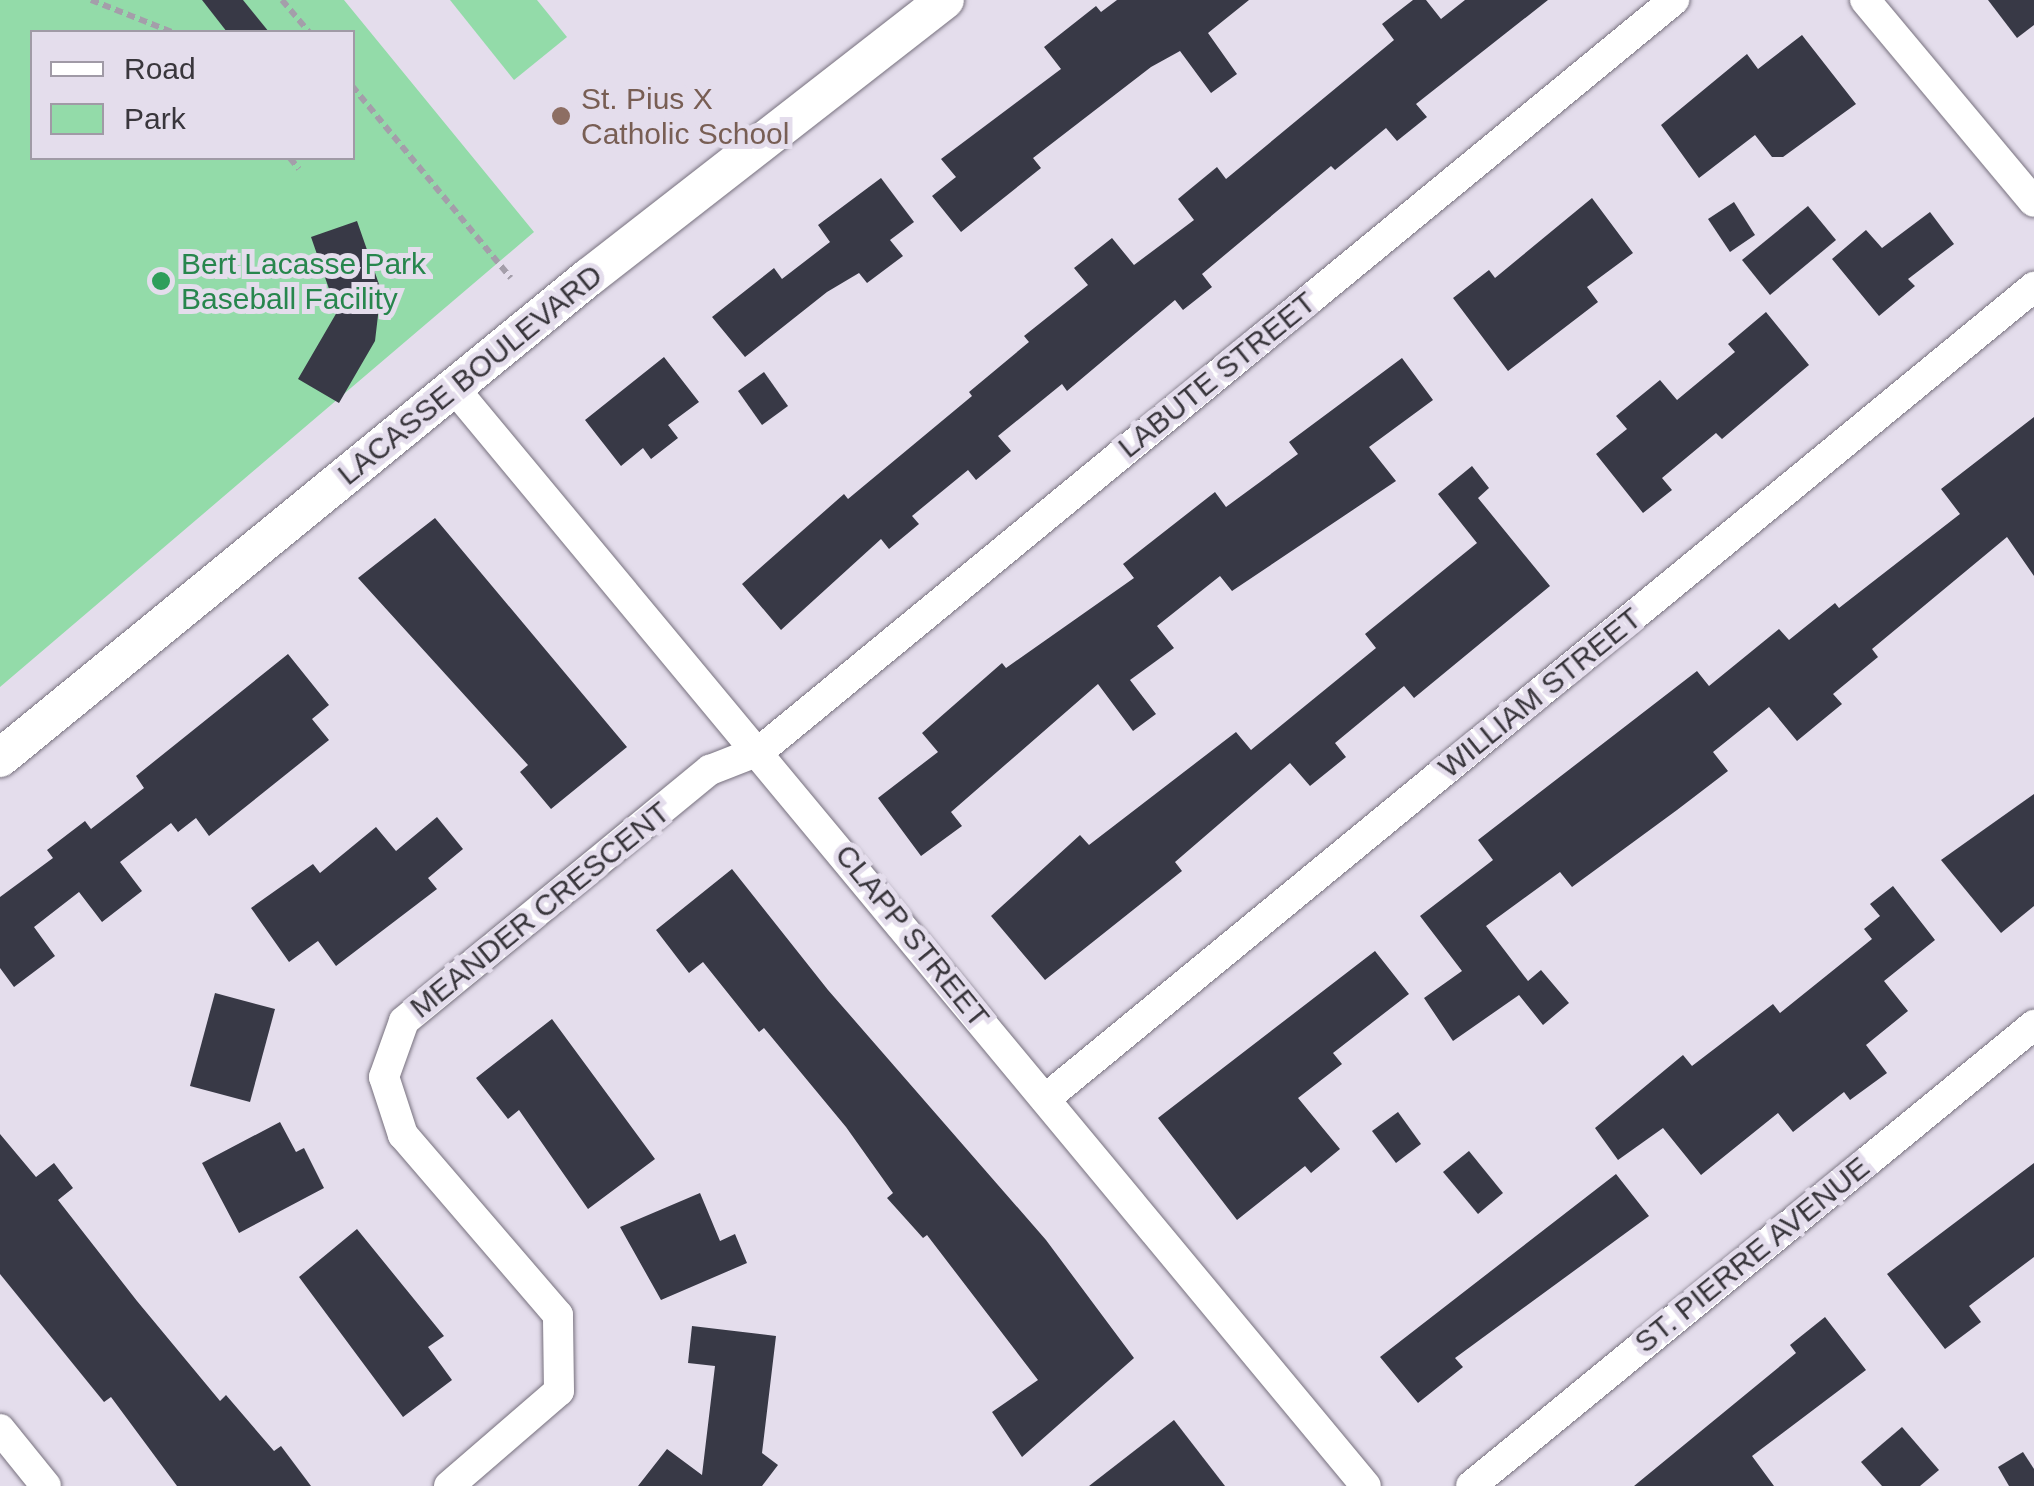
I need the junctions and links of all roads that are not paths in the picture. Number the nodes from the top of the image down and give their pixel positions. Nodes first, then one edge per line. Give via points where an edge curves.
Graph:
1 (945, 0) edge
2 (1674, 0) edge
3 (1864, 0) edge
4 (2034, 202) edge
5 (2034, 287) edge
6 (454, 388) junction
7 (761, 750) junction
8 (0, 758) edge
9 (2034, 1025) edge
10 (1046, 1099) junction
11 (0, 1429) edge
12 (46, 1486) edge
13 (449, 1486) edge
14 (1366, 1486) edge
15 (1471, 1486) edge

1 - 6 street, LACASSE BOULEVARD
2 - 7 street, LABUTE STREET
3 - 4 street
5 - 10 street, WILLIAM STREET
6 - 7 street, CLAPP STREET
6 - 8 street, LACASSE BOULEVARD
7 - 10 street, CLAPP STREET
7 - 13 street, MEANDER CRESCENT via 710,770 404,1021 384,1077 403,1135 558,1315 559,1392
9 - 15 street, ST. PIERRE AVENUE
10 - 14 street, CLAPP STREET
11 - 12 street

